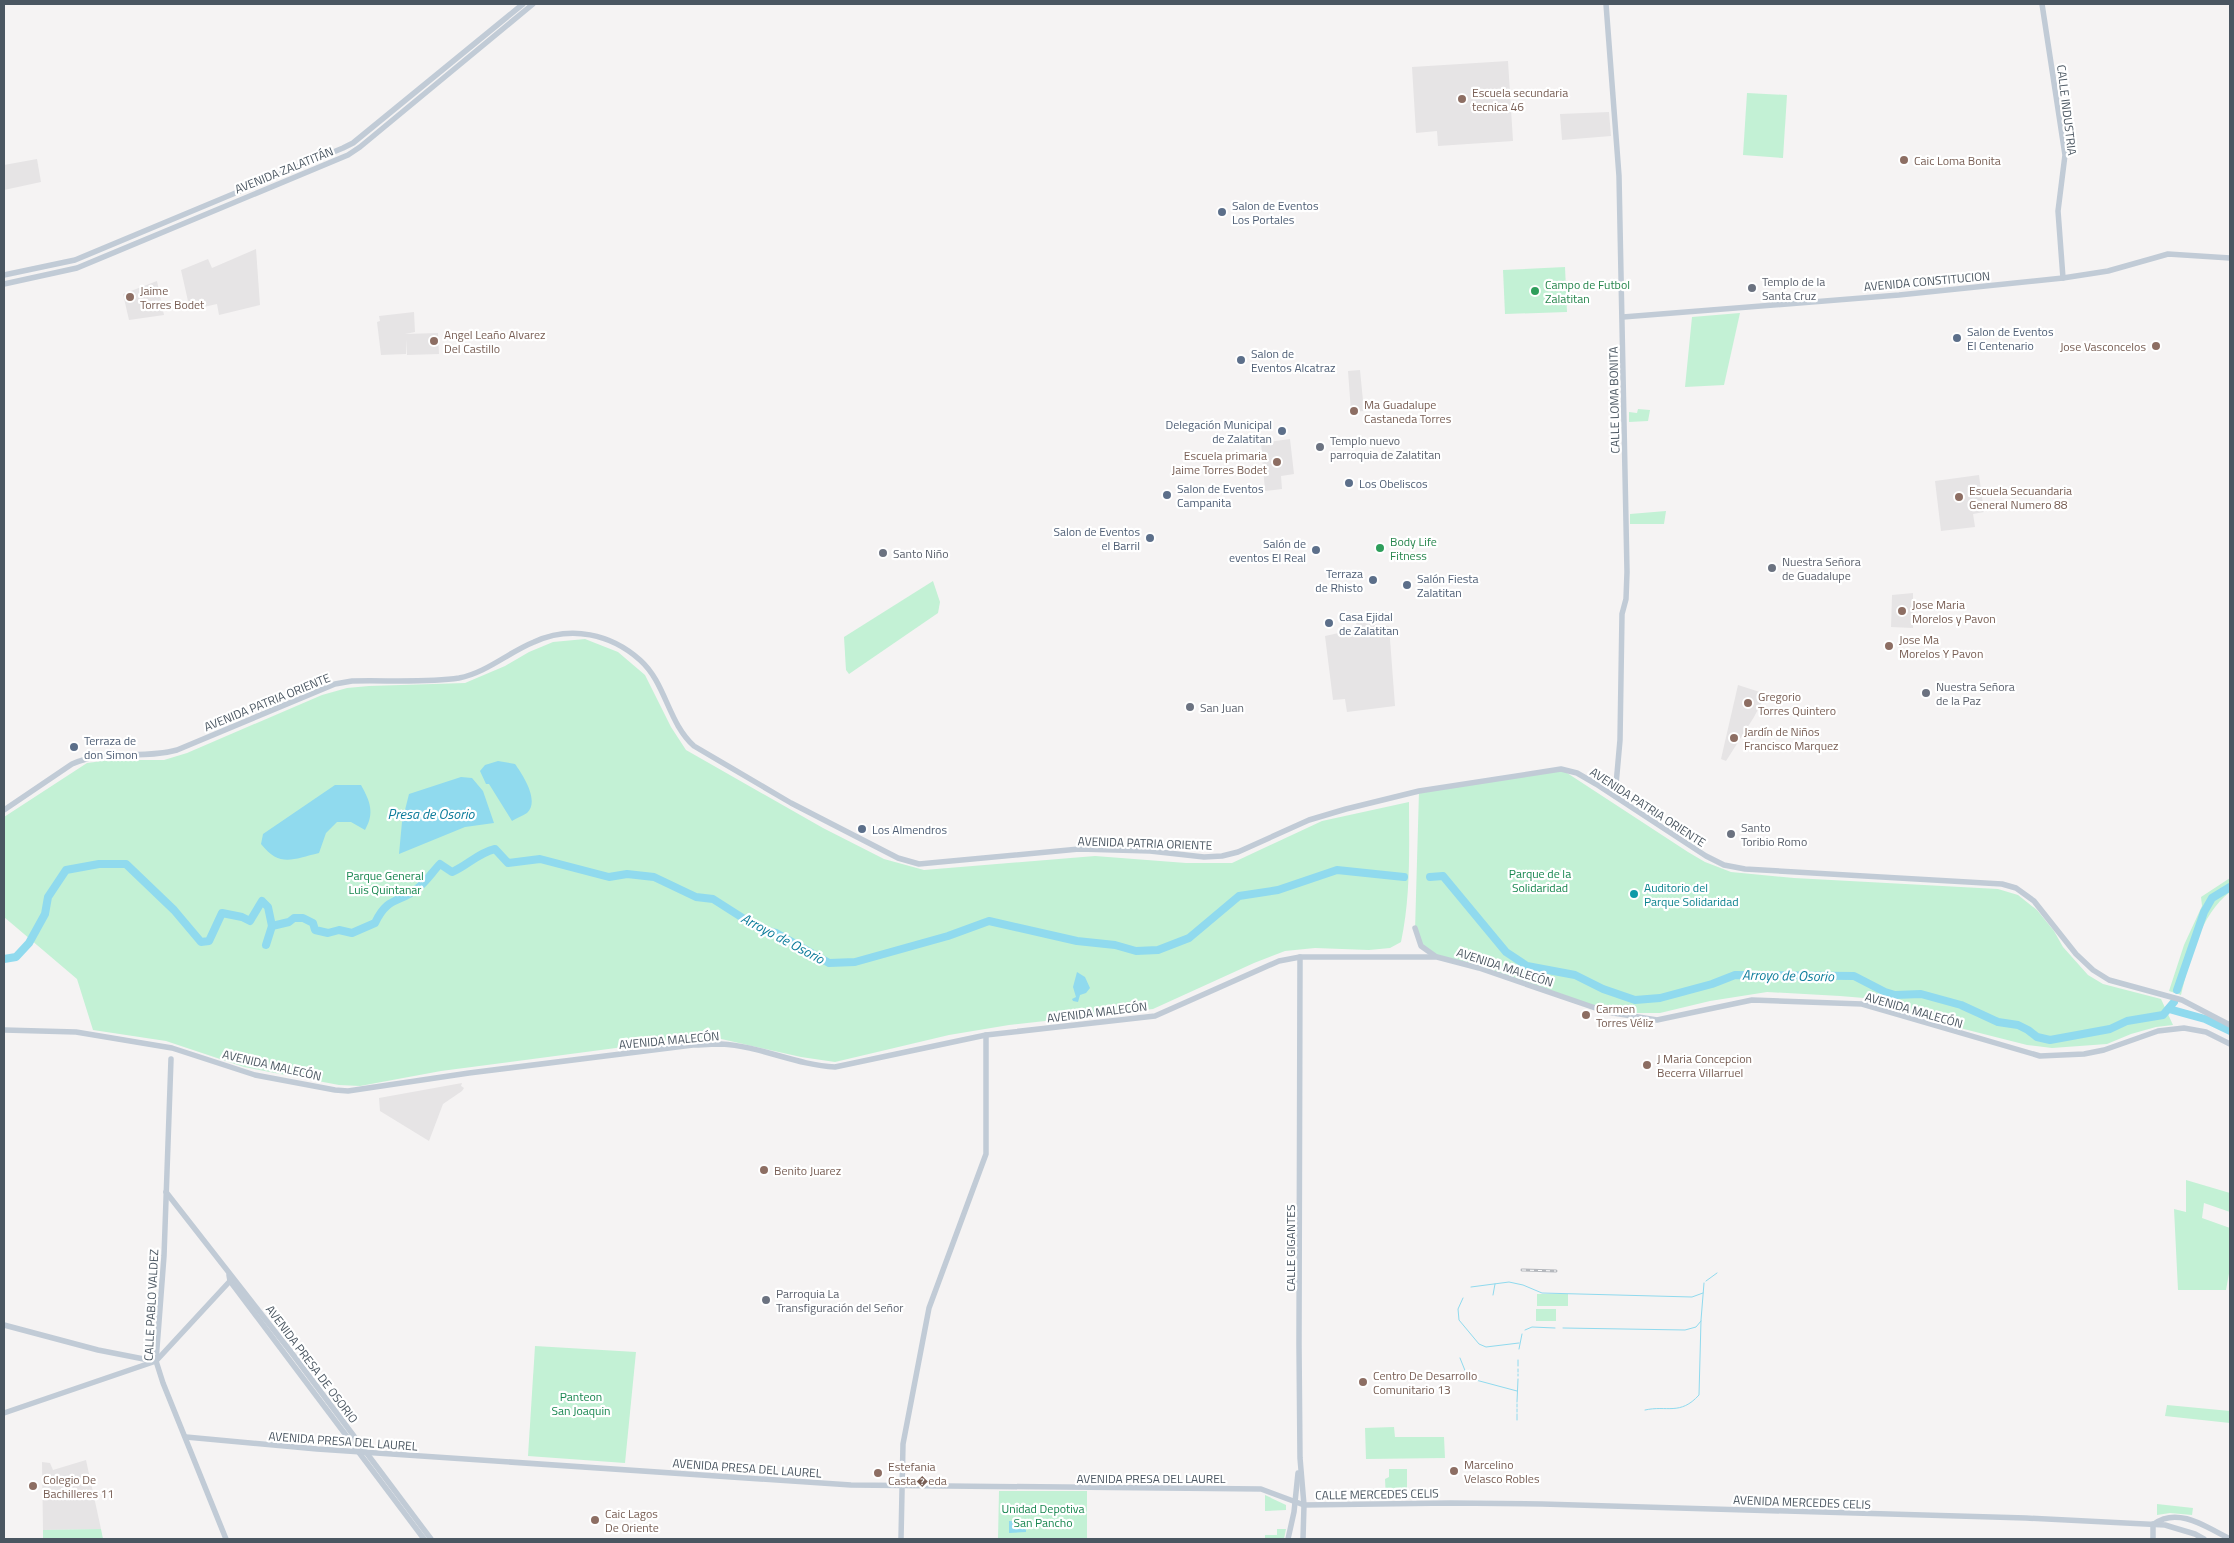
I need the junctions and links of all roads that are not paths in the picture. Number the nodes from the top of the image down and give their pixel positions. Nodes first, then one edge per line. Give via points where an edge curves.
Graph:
1 (523, 4) edge
2 (533, 4) edge
3 (1606, 4) edge
4 (2042, 4) edge
5 (2230, 258) edge
6 (4, 275) edge
7 (2064, 278) junction
8 (4, 284) edge
9 (1623, 317) junction
10 (1616, 796) junction
11 (4, 810) edge
12 (1415, 928) dead end
13 (1300, 956) junction
14 (1437, 957) junction
15 (2230, 1026) edge
16 (4, 1030) edge
17 (986, 1035) junction
18 (2230, 1044) edge
19 (171, 1059) dead end
20 (166, 1192) junction
21 (230, 1278) junction
22 (4, 1325) edge
23 (156, 1362) junction
24 (4, 1413) edge
25 (186, 1437) junction
26 (357, 1452) junction
27 (366, 1452) junction
28 (1300, 1458) junction
29 (902, 1486) junction
30 (1295, 1503) junction
31 (1450, 1503) joint
32 (1304, 1505) junction
33 (2153, 1524) junction
34 (226, 1539) edge
35 (424, 1539) edge
36 (431, 1539) edge
37 (901, 1539) edge
38 (1288, 1539) edge
39 (1303, 1539) edge
40 (2153, 1539) edge
41 (2204, 1539) edge
42 (2230, 1539) edge

1 - 6 street, AVENIDA ZALATITÁN via 353,143 75,260
2 - 8 street, AVENIDA ZALATITÁN via 352,152 77,268
3 - 9 street, CALLE LOMA BONITA via 1619,176
4 - 7 street, CALLE INDUSTRIA via 2065,154 2058,211
5 - 7 street, AVENIDA CONSTITUCION via 2173,254 2108,271
7 - 9 street, AVENIDA CONSTITUCION
9 - 10 street, CALLE LOMA BONITA via 1627,572 1622,614
10 - 11 street, AVENIDA PATRIA ORIENTE via 1577,773 1561,769 1542,770 1419,791 1346,809 1308,820 1222,856 1080,849 919,864 898,858 791,803 694,746 674,720 646,666 617,643 581,634 543,638 458,678 335,684 167,753 92,757 72,764
10 - 15 street, AVENIDA PATRIA ORIENTE via 1724,865 1745,869 2002,884 2016,888 2037,904 2076,954 2093,970 2109,980 2182,1000
12 - 14 street via 1421,946
13 - 14 street, AVENIDA MALECÓN
13 - 17 street, AVENIDA MALECÓN via 1258,968 1155,1016
13 - 28 street, CALLE GIGANTES
14 - 18 street, AVENIDA MALECÓN via 1608,1012 1658,1020 1752,1000 1862,1004 2040,1056 2092,1052 2158,1031 2184,1028 2206,1032
16 - 17 street, AVENIDA MALECÓN via 76,1032 172,1048 255,1075 348,1091 693,1045 721,1044 835,1067
17 - 29 street via 986,1154 929,1308 903,1444
19 - 20 street, CALLE PABLO VALDEZ
20 - 21 street, AVENIDA PRESA DE OSORIO
20 - 23 street, CALLE PABLO VALDEZ
21 - 23 street
21 - 26 street, AVENIDA PRESA DE OSORIO
21 - 27 street, AVENIDA PRESA DE OSORIO via 239,1285
22 - 23 street
23 - 24 street
23 - 25 street, CALLE PABLO VALDEZ
25 - 26 street, AVENIDA PRESA DEL LAUREL
25 - 34 street, CALLE PABLO VALDEZ
26 - 27 street, AVENIDA PRESA DEL LAUREL
26 - 35 street, AVENIDA PRESA DE OSORIO
27 - 29 street, AVENIDA PRESA DEL LAUREL via 767,1480
27 - 36 street, AVENIDA PRESA DE OSORIO
28 - 30 street
28 - 32 street, CALLE GIGANTES
29 - 30 street, AVENIDA PRESA DEL LAUREL via 1261,1489
29 - 37 street
30 - 32 street, AVENIDA PRESA DEL LAUREL
30 - 38 street
31 - 32 street, CALLE MERCEDES CELIS
31 - 33 street, AVENIDA MERCEDES CELIS
32 - 39 street, CALLE GIGANTES
33 - 40 street
33 - 41 street, AVENIDA MERCEDES CELIS via 2177,1528
33 - 42 street, AVENIDA MERCEDES CELIS via 2162,1519 2180,1518 2197,1522

